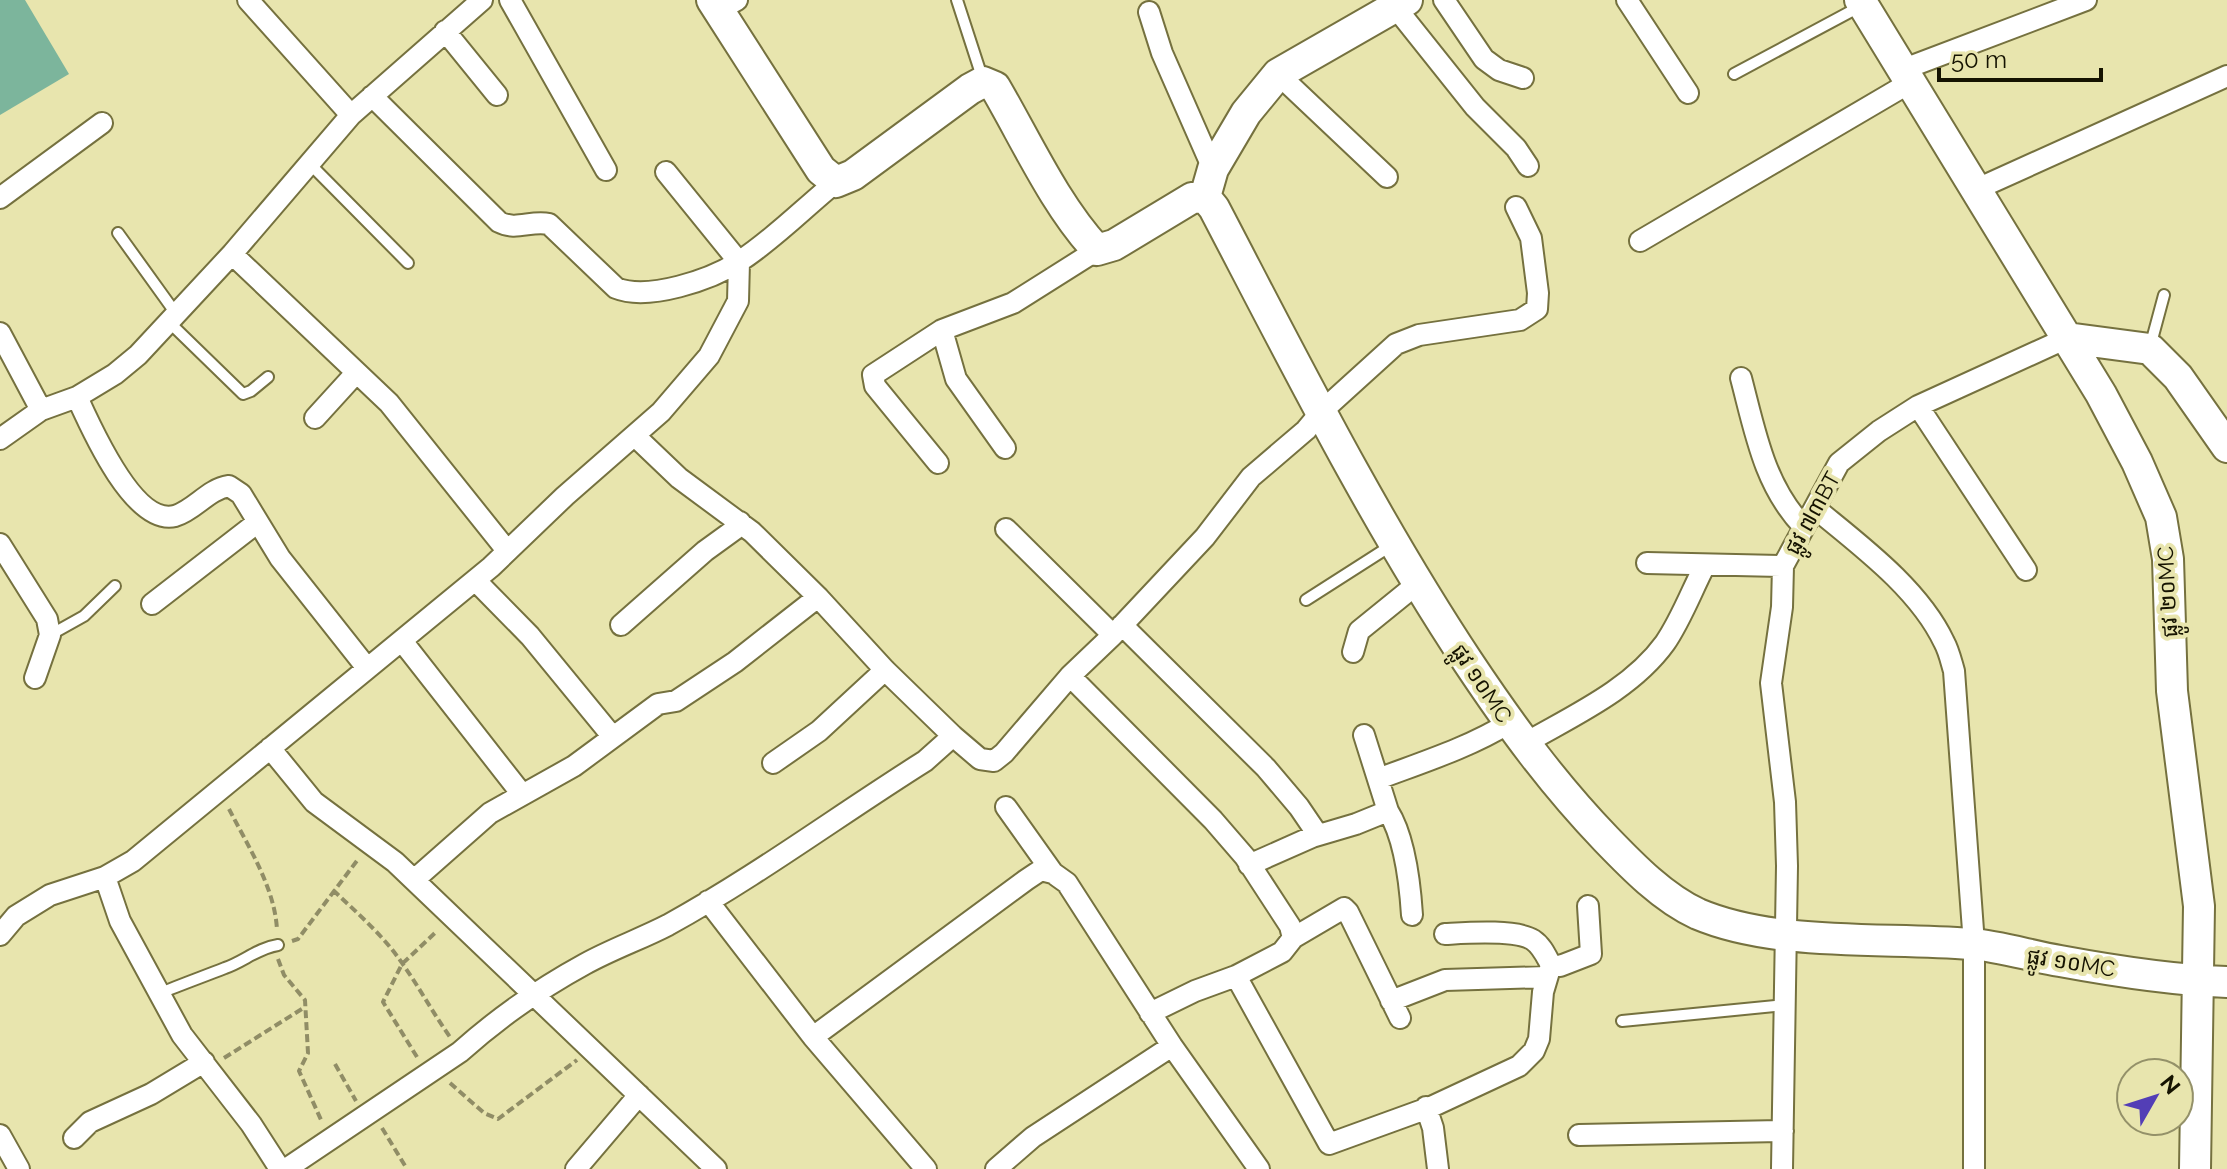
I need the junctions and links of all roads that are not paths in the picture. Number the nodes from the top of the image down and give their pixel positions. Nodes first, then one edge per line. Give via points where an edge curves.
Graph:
1 (248, 0) edge
2 (482, 0) edge
3 (510, 0) edge
4 (957, 0) edge
5 (1444, 0) edge
6 (1627, 0) edge
7 (2086, 0) edge
8 (1861, 2) edge
9 (723, 3) edge
10 (1401, 4) edge
11 (1149, 12) dead end
12 (445, 31) junction
13 (1278, 74) junction
14 (1734, 74) dead end
15 (1908, 75) junction
16 (2227, 76) edge
17 (1523, 78) dead end
18 (983, 82) junction
19 (1688, 93) dead end
20 (497, 95) dead end
21 (372, 96) junction
22 (351, 115) junction
23 (102, 123) dead end
24 (310, 164) junction
25 (1528, 166) dead end
26 (606, 170) dead end
27 (666, 172) dead end
28 (1387, 177) dead end
29 (836, 182) junction
30 (1209, 183) junction
31 (1977, 189) junction
32 (0, 198) edge
33 (1516, 207) dead end
34 (118, 233) dead end
35 (1640, 241) dead end
36 (1097, 250) junction
37 (232, 254) junction
38 (739, 262) junction
39 (408, 263) dead end
40 (2164, 295) dead end
41 (173, 319) junction
42 (942, 330) junction
43 (0, 333) edge
44 (2067, 338) junction
45 (2150, 349) junction
46 (356, 373) junction
47 (268, 377) dead end
48 (1741, 378) dead end
49 (77, 397) junction
50 (1918, 406) junction
51 (41, 410) junction
52 (1321, 412) junction
53 (315, 418) dead end
54 (635, 436) junction
55 (0, 439) edge
56 (2227, 447) edge
57 (1005, 448) dead end
58 (938, 463) dead end
59 (1816, 509) junction
60 (258, 522) junction
61 (740, 522) junction
62 (1803, 526) junction
63 (1006, 529) dead end
64 (0, 544) edge
65 (1394, 544) junction
66 (508, 550) junction
67 (1647, 563) dead end
68 (1705, 565) junction
69 (1783, 566) junction
70 (2026, 570) dead end
71 (476, 581) junction
72 (1417, 584) junction
73 (115, 586) dead end
74 (818, 597) junction
75 (1306, 600) dead end
76 (152, 604) dead end
77 (621, 625) dead end
78 (1118, 630) junction
79 (50, 635) junction
80 (402, 641) junction
81 (1353, 652) dead end
82 (367, 668) junction
83 (885, 670) junction
84 (1070, 676) junction
85 (35, 678) dead end
86 (1516, 733) junction
87 (1364, 735) dead end
88 (612, 736) junction
89 (953, 736) junction
90 (270, 748) junction
91 (773, 763) dead end
92 (1378, 779) junction
93 (521, 793) junction
94 (1006, 807) dead end
95 (1388, 811) junction
96 (1318, 835) junction
97 (1249, 865) junction
98 (1053, 873) junction
99 (105, 877) junction
100 (414, 880) junction
101 (708, 901) junction
102 (1588, 906) dead end
103 (1412, 915) dead end
104 (1445, 934) dead end
105 (0, 935) edge
106 (1787, 935) junction
107 (1293, 938) junction
108 (1974, 944) junction
109 (278, 945) road end
110 (1548, 971) junction
111 (1236, 976) junction
112 (2213, 981) edge
113 (158, 994) junction
114 (534, 995) junction
115 (1786, 1005) junction
116 (1150, 1013) junction
117 (1622, 1021) dead end
118 (813, 1037) junction
119 (1172, 1046) junction
120 (206, 1065) junction
121 (639, 1095) junction
122 (1426, 1107) junction
123 (1783, 1131) junction
124 (0, 1135) edge
125 (1579, 1135) dead end
126 (74, 1138) dead end
127 (582, 1167) edge
128 (19, 1169) edge
129 (280, 1169) edge
130 (286, 1169) edge
131 (716, 1169) edge
132 (926, 1169) edge
133 (996, 1169) edge
134 (1259, 1169) edge
135 (1438, 1169) edge
136 (1782, 1169) edge
137 (1974, 1169) edge
138 (2195, 1169) edge

1 - 22 street
2 - 12 street
3 - 26 street
4 - 18 lane
5 - 17 street via 1484,59
6 - 19 street
7 - 15 street
8 - 14 lane
8 - 15 street, ផ្លូវ ២០MC
9 - 29 street via 821,170
10 - 13 street
10 - 25 street via 1475,107
11 - 30 street
12 - 20 street
12 - 21 street
13 - 28 street
13 - 30 street via 1246,113
15 - 31 street, ផ្លូវ ២០MC
15 - 35 street
16 - 31 street
18 - 29 street
18 - 36 street via 995,87 1066,210
21 - 22 street
21 - 38 street via 499,222 519,227 549,224 616,288 651,293 700,280
22 - 24 street
23 - 32 street
24 - 37 street
24 - 39 lane
27 - 38 street
29 - 38 street
30 - 36 street via 1114,245
30 - 52 street, ផ្លូវ ១០MC via 1214,208
31 - 44 street, ផ្លូវ ២០MC
33 - 52 street via 1531,238 1537,309 1520,320 1419,335 1396,344
34 - 41 lane
36 - 42 street via 1013,303
37 - 41 street
37 - 46 street
38 - 54 street via 738,301 709,356
40 - 45 lane
41 - 47 lane via 243,394
41 - 49 street via 115,374
42 - 57 street via 956,379
42 - 58 street via 873,375 875,386
43 - 51 street
44 - 45 street
44 - 50 street, ផ្លូវ ៧៣BT
44 - 112 street, ផ្លូវ ២០MC via 2137,462 2161,517 2168,559 2172,691
45 - 56 street via 2178,377
46 - 53 street
46 - 66 street via 389,403
48 - 62 street via 1767,471
49 - 51 street
49 - 60 street via 132,495 153,514 179,515 219,487 229,486 241,494
50 - 59 street, ផ្លូវ ៧៣BT via 1839,463
50 - 70 street
51 - 55 street
52 - 65 street, ផ្លូវ ១០MC
52 - 78 street via 1251,477 1205,537
54 - 61 street via 679,478
54 - 66 street
59 - 62 street, ផ្លូវ ៧៣BT
59 - 108 street via 1879,562 1926,612 1945,642 1954,671
60 - 76 street
60 - 82 street via 306,593
61 - 74 street
61 - 77 street
62 - 69 street, ផ្លូវ ៧៣BT
63 - 78 street
64 - 79 street via 47,619
65 - 72 street, ផ្លូវ ១០MC
65 - 75 lane
66 - 71 street
67 - 68 street
68 - 69 street
68 - 86 street via 1665,643 1639,671 1605,697
69 - 106 street, ផ្លូវ ៧៣BT via 1771,683 1785,802
71 - 80 street
71 - 88 street via 530,636
72 - 81 street via 1359,631
72 - 86 street, ផ្លូវ ១០MC
73 - 79 lane via 84,616
74 - 83 street
74 - 88 street via 735,662
78 - 84 street
78 - 96 street via 1266,768
79 - 85 street
80 - 82 street
80 - 93 street
82 - 90 street
83 - 89 street
83 - 91 street via 819,731
84 - 89 street via 994,761 980,759
84 - 97 street via 1213,820
86 - 92 street
86 - 106 street, ផ្លូវ ១០MC via 1572,804 1663,892 1698,913
87 - 92 street
88 - 93 street via 574,766
89 - 101 street via 925,761
90 - 99 street via 133,861
90 - 100 street via 314,802
92 - 95 street
93 - 100 street via 490,813
94 - 98 street
95 - 96 street
95 - 103 street via 1410,883
96 - 97 street
97 - 107 street
98 - 116 street via 1067,883
98 - 118 street via 1041,870 1026,880
99 - 105 street via 50,895 16,916
99 - 113 street via 120,921
100 - 114 street
101 - 114 street
101 - 118 street
102 - 110 street via 1591,954
104 - 110 street via 1484,931 1530,937 1542,948
106 - 108 street, ផ្លូវ ១០MC
106 - 115 street, ផ្លូវ ៧៣BT
107 - 110 street via 1344,908 1396,1010 1445,980
107 - 111 street via 1282,952
108 - 112 street, ផ្លូវ ១០MC via 2061,962
108 - 137 street
109 - 113 lane
110 - 122 street via 1534,1051 1519,1066
111 - 116 street
111 - 122 street via 1329,1144
112 - 138 street, ផ្លូវ ២០MC
113 - 120 street
114 - 121 street
114 - 130 street via 460,1052
115 - 117 lane
115 - 123 street, ផ្លូវ ៧៣BT
116 - 119 street
118 - 132 street
119 - 133 street via 1033,1137
119 - 134 street
120 - 126 street via 90,1122
120 - 129 street
121 - 127 street
121 - 131 street
122 - 135 street
123 - 125 street
123 - 136 street, ផ្លូវ ៧៣BT
124 - 128 street

